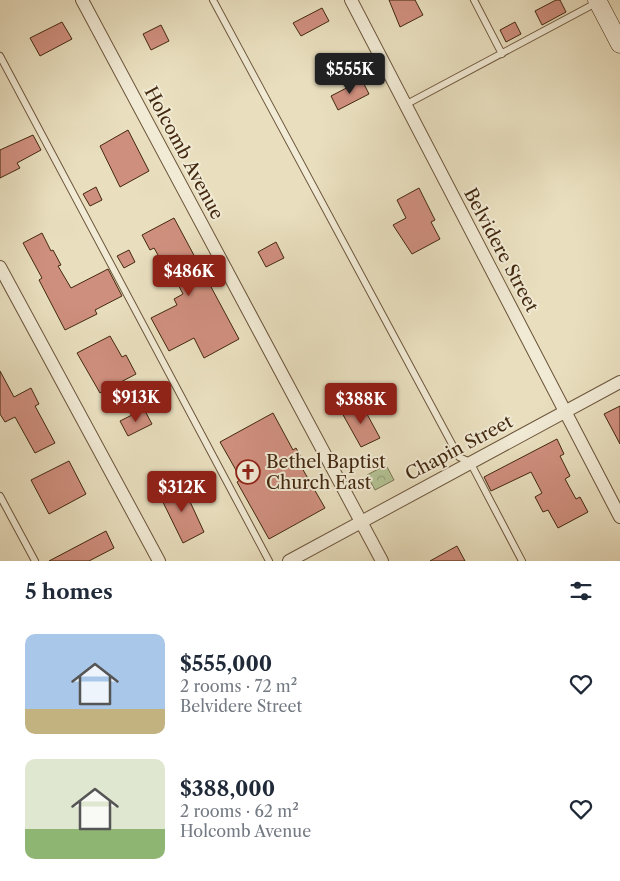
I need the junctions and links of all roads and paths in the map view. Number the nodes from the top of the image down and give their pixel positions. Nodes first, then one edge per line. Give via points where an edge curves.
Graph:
1 (82, 0) edge
2 (213, 0) edge
3 (350, 0) edge
4 (474, 0) edge
5 (598, 1) edge
6 (620, 44) edge
7 (502, 54) junction
8 (0, 56) edge
9 (405, 105) junction
10 (0, 267) edge
11 (620, 382) edge
12 (565, 411) junction
13 (470, 462) junction
14 (0, 496) edge
15 (620, 516) edge
16 (361, 521) junction
17 (35, 561) edge
18 (159, 561) edge
19 (269, 561) edge
20 (289, 561) edge
21 (382, 561) edge
22 (522, 561) edge

1 - 16 street, Holcomb Avenue
2 - 13 lane via 459,457
3 - 9 street, Belvidere Street
4 - 7 lane
5 - 6 street
5 - 7 lane
7 - 9 lane
8 - 19 lane
9 - 12 street, Belvidere Street
10 - 18 street
11 - 12 street, Chapin Street
12 - 13 street, Chapin Street
12 - 15 street, Belvidere Street
13 - 16 street, Chapin Street
13 - 22 lane
14 - 17 lane
16 - 20 street, Chapin Street
16 - 21 street, Holcomb Avenue

